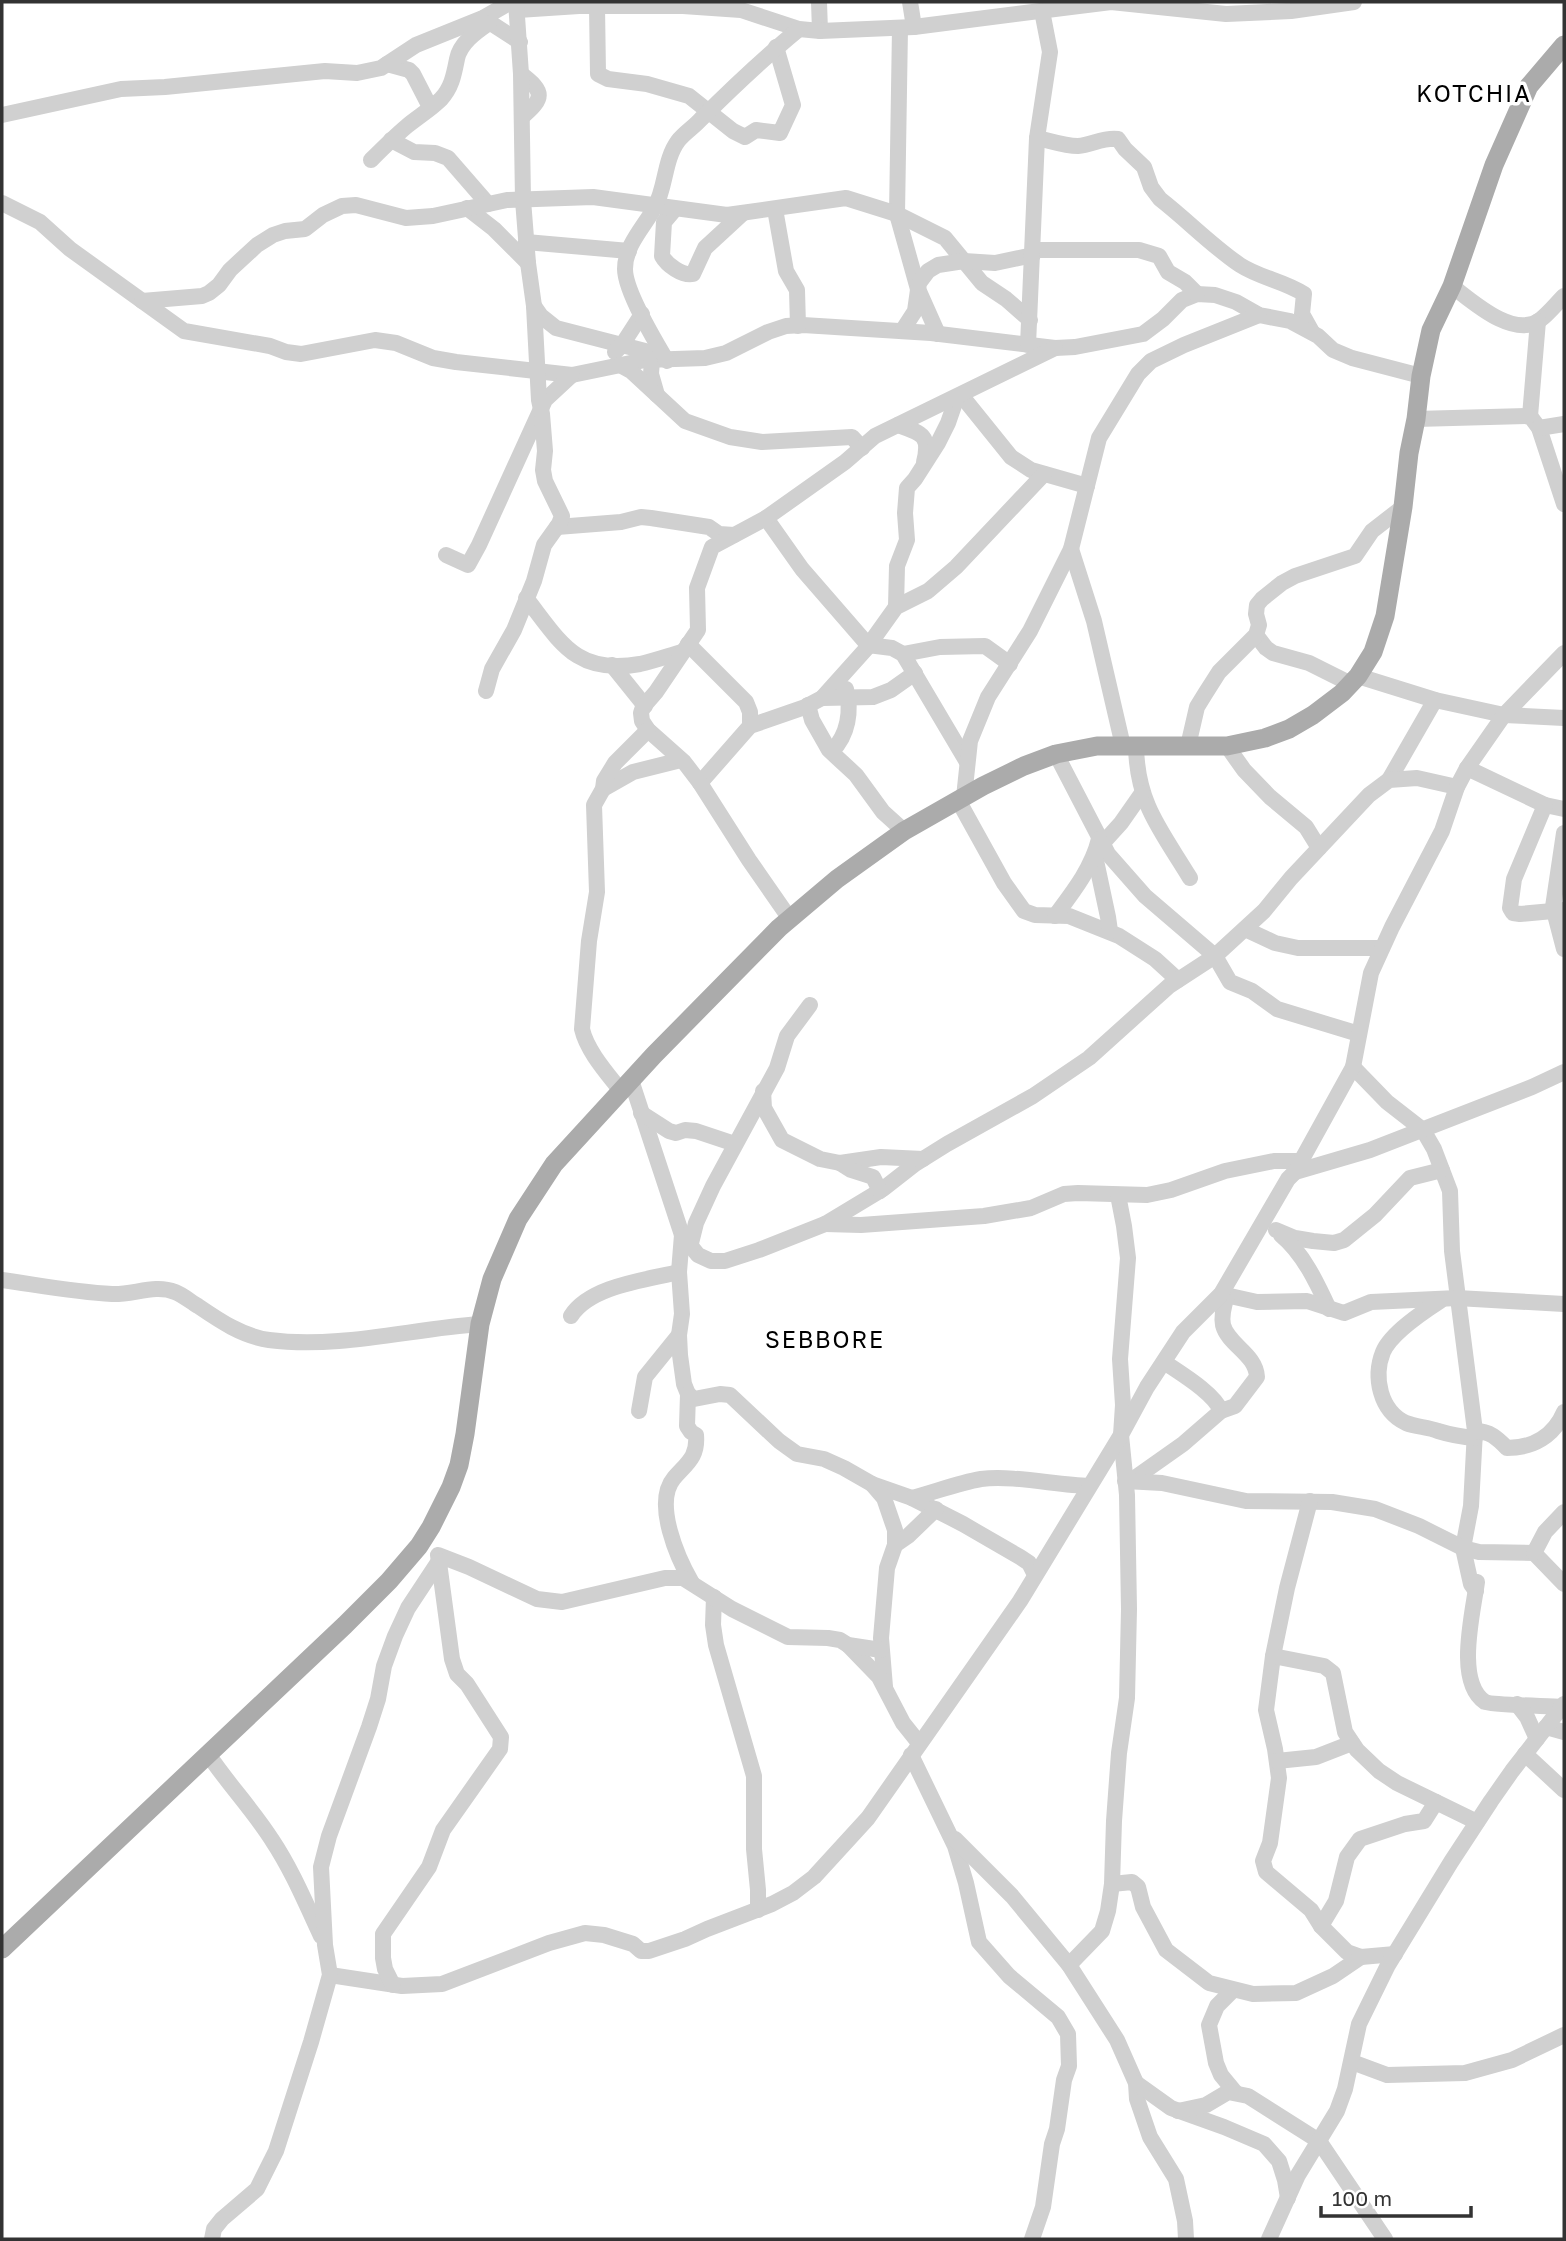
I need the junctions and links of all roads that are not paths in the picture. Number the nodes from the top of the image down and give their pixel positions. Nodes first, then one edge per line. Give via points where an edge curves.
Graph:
1 (819, 2) edge
2 (910, 2) edge
3 (1354, 2) edge
4 (1092, 3) edge
5 (515, 4) edge
6 (672, 4) edge
7 (711, 5) edge
8 (597, 6) junction
9 (1297, 6) edge
10 (1042, 11) junction
11 (486, 21) junction
12 (907, 27) junction
13 (799, 29) junction
14 (820, 31) junction
15 (520, 42) junction
16 (420, 44) junction
17 (1564, 45) edge
18 (776, 47) junction
19 (387, 64) junction
20 (419, 81) junction
21 (430, 107) junction
22 (709, 111) junction
23 (2, 115) edge
24 (1037, 138) junction
25 (391, 141) junction
26 (370, 160) dead end
27 (523, 200) junction
28 (2, 203) edge
29 (488, 204) junction
30 (655, 206) junction
31 (467, 208) junction
32 (676, 209) junction
33 (775, 209) junction
34 (743, 213) junction
35 (897, 214) junction
36 (526, 242) junction
37 (629, 251) junction
38 (1033, 252) junction
39 (964, 261) junction
40 (527, 264) junction
41 (1452, 286) junction
42 (918, 289) junction
43 (1197, 294) junction
44 (1564, 296) edge
45 (142, 301) junction
46 (534, 306) junction
47 (642, 314) junction
48 (1259, 314) junction
49 (1030, 320) junction
50 (1538, 321) junction
51 (798, 326) junction
52 (902, 331) junction
53 (1312, 332) junction
54 (938, 334) junction
55 (622, 345) junction
56 (1028, 345) junction
57 (1055, 348) junction
58 (660, 360) junction
59 (620, 365) junction
60 (538, 370) junction
61 (597, 370) junction
62 (572, 375) junction
63 (1421, 376) junction
64 (959, 396) junction
65 (658, 398) junction
66 (541, 408) junction
67 (1416, 419) junction
68 (1535, 422) junction
69 (1564, 424) edge
70 (898, 425) junction
71 (862, 448) junction
72 (923, 467) junction
73 (1044, 474) junction
74 (1087, 486) junction
75 (1564, 504) edge
76 (1403, 507) junction
77 (766, 518) junction
78 (557, 527) junction
79 (734, 535) junction
80 (1071, 549) junction
81 (446, 555) dead end
82 (526, 598) junction
83 (896, 607) junction
84 (1256, 635) junction
85 (869, 645) junction
86 (685, 648) junction
87 (1564, 653) edge
88 (903, 654) junction
89 (852, 663) junction
90 (1010, 664) junction
91 (612, 665) junction
92 (915, 673) junction
93 (1354, 680) junction
94 (486, 691) dead end
95 (848, 698) junction
96 (1435, 700) junction
97 (645, 706) junction
98 (814, 708) junction
99 (1504, 715) junction
100 (1564, 718) edge
101 (750, 726) junction
102 (648, 730) junction
103 (1130, 746) junction
104 (1188, 746) junction
105 (1227, 746) junction
106 (832, 751) junction
107 (1056, 754) junction
108 (681, 760) junction
109 (967, 762) junction
110 (1467, 768) junction
111 (1390, 780) junction
112 (700, 783) junction
113 (1457, 788) junction
114 (603, 789) junction
115 (1142, 793) junction
116 (961, 799) junction
117 (1545, 805) junction
118 (1564, 809) edge
119 (904, 831) junction
120 (1564, 833) edge
121 (1099, 846) junction
122 (1319, 848) junction
123 (1190, 878) dead end
124 (1559, 911) edge
125 (1055, 916) junction
126 (790, 919) junction
127 (1245, 929) junction
128 (1110, 932) junction
129 (1382, 948) junction
130 (1564, 950) edge
131 (1215, 956) junction
132 (1178, 980) junction
133 (810, 1006) dead end
134 (1359, 1034) junction
135 (1353, 1067) junction
136 (1564, 1072) edge
137 (626, 1086) junction
138 (763, 1091) junction
139 (642, 1113) junction
140 (1423, 1130) junction
141 (735, 1144) junction
142 (922, 1159) junction
143 (840, 1163) junction
144 (1298, 1167) junction
145 (1442, 1170) junction
146 (880, 1191) junction
147 (1118, 1195) junction
148 (825, 1224) junction
149 (1269, 1226) junction
150 (686, 1241) junction
151 (679, 1272) junction
152 (2, 1280) edge
153 (1224, 1295) junction
154 (1450, 1299) junction
155 (1564, 1304) edge
156 (1329, 1309) junction
157 (571, 1316) dead end
158 (480, 1324) junction
159 (679, 1335) junction
160 (1164, 1362) junction
161 (688, 1394) junction
162 (639, 1411) dead end
163 (1222, 1411) junction
164 (1564, 1412) edge
165 (1121, 1435) junction
166 (1475, 1435) junction
167 (1129, 1481) junction
168 (872, 1484) junction
169 (1089, 1486) junction
170 (912, 1498) junction
171 (1310, 1501) junction
172 (936, 1509) junction
173 (1564, 1512) edge
174 (895, 1545) junction
175 (418, 1546) junction
176 (1471, 1550) junction
177 (1534, 1553) junction
178 (438, 1558) junction
179 (1035, 1567) junction
180 (692, 1583) junction
181 (1564, 1584) edge
182 (714, 1597) junction
183 (848, 1645) junction
184 (881, 1650) junction
185 (1273, 1656) junction
186 (885, 1687) junction
187 (1517, 1704) junction
188 (1563, 1706) edge
189 (1564, 1732) edge
190 (1541, 1733) junction
191 (1352, 1743) junction
192 (915, 1749) junction
193 (208, 1754) junction
194 (1525, 1754) junction
195 (1277, 1761) junction
196 (1564, 1790) edge
197 (1436, 1802) junction
198 (1477, 1822) junction
199 (947, 1831) junction
200 (1112, 1884) junction
201 (758, 1910) junction
202 (1321, 1926) junction
203 (325, 1945) junction
204 (2, 1949) edge
205 (1395, 1954) junction
206 (1361, 1956) junction
207 (1069, 1965) junction
208 (330, 1975) junction
209 (393, 1985) junction
210 (1233, 1990) junction
211 (1564, 2035) edge
212 (1352, 2062) junction
213 (1136, 2083) junction
214 (1235, 2092) junction
215 (1178, 2112) junction
216 (1319, 2141) junction
217 (1288, 2198) junction
218 (212, 2239) edge
219 (1032, 2239) edge
220 (1186, 2239) edge
221 (1269, 2239) edge
222 (1385, 2239) edge

1 - 14 street
2 - 12 street
3 - 9 street
4 - 9 street via 1226,14
4 - 10 street
5 - 8 street
5 - 11 street
5 - 15 street
6 - 7 street
6 - 8 street
7 - 13 street
8 - 22 street via 598,74 689,96
10 - 12 street
10 - 24 street via 1050,52
11 - 15 street
11 - 16 street
11 - 21 street via 462,48 447,91
12 - 14 street
12 - 35 street
13 - 14 street
13 - 18 street
15 - 27 street via 522,74 540,94 539,101 522,117
16 - 19 street
16 - 20 street
17 - 41 main road via 1530,86 1494,165
18 - 22 street
18 - 22 street via 793,105 780,134 756,130 745,137
19 - 20 street via 409,70
19 - 23 street via 357,73 325,71 121,89
20 - 21 street
21 - 25 street
22 - 30 street via 678,141
24 - 38 street
24 - 53 street via 1080,146 1118,139 1144,167 1160,199 1238,264 1304,294 1302,314
25 - 26 street
25 - 29 street via 414,152 448,158
27 - 29 street
27 - 30 street via 593,197
27 - 36 street
28 - 45 street via 40,222
29 - 31 street
30 - 32 street
30 - 37 street
31 - 40 street
31 - 45 street via 407,218 356,205 341,206 305,229 265,240 209,293
32 - 34 street
32 - 34 street via 664,222 662,256 689,275 705,248
33 - 34 street
33 - 35 street via 846,198
33 - 51 street via 786,271 797,290
35 - 39 street via 945,238
35 - 42 street
36 - 37 street
36 - 40 street
37 - 47 street via 625,270
38 - 39 street via 995,263
38 - 43 street via 1139,250 1159,257 1168,272
38 - 49 street
39 - 42 street via 928,271
39 - 49 street via 982,283
40 - 46 street
41 - 50 street via 1500,321
41 - 63 main road via 1431,330
42 - 52 street via 915,312
42 - 54 street
43 - 48 street via 1236,302
43 - 57 street via 1182,300 1143,334
44 - 50 street
45 - 60 street via 184,331 286,352 301,354 375,340 433,358
46 - 55 street via 556,328
46 - 60 street
47 - 55 street
47 - 58 street
48 - 53 street
48 - 74 street via 1151,361 1099,438
49 - 56 street
50 - 68 street
51 - 52 street
51 - 58 street via 768,332 726,353
52 - 54 street
53 - 63 street via 1333,350 1352,358
54 - 56 street
55 - 58 street
55 - 61 street
56 - 57 street
57 - 64 street
58 - 59 street
58 - 65 street via 651,374
59 - 61 street
59 - 65 street
60 - 62 street
60 - 66 street
61 - 62 street
62 - 66 street
63 - 67 main road
64 - 70 street
64 - 72 street
64 - 73 street via 1011,457
65 - 71 street via 685,421 730,437 762,442 852,437
66 - 78 street via 545,481 562,516
66 - 81 street via 468,565
67 - 68 street
67 - 76 main road
68 - 69 street
68 - 75 street
70 - 71 street
70 - 72 street via 925,439
71 - 77 street
72 - 83 street via 906,492 907,540 897,566
73 - 74 street
73 - 83 street via 956,567 928,591
74 - 80 street
76 - 84 street via 1372,531 1355,555 1295,576 1262,599 1257,605
76 - 93 main road via 1385,616 1373,652
77 - 79 street
77 - 85 street via 802,569
78 - 79 street via 641,517
78 - 82 street via 544,545
79 - 86 street via 712,547 697,588 698,630
80 - 90 street
80 - 103 street
82 - 91 street via 573,654 590,664
82 - 94 street
83 - 85 street
84 - 93 street via 1273,653
84 - 104 street via 1219,672 1197,707
85 - 88 street
85 - 89 street
86 - 91 street via 638,664
86 - 97 street
86 - 101 street via 746,702
87 - 99 street
88 - 90 street via 985,646
88 - 92 street
89 - 95 street via 845,688
89 - 98 street
90 - 109 street via 988,697 970,741
91 - 97 street
92 - 95 street via 873,697
92 - 109 street
93 - 96 street
93 - 105 main road via 1289,729
95 - 98 street
95 - 106 street via 846,732
96 - 99 street
96 - 111 street
97 - 102 street via 641,713
98 - 101 street
98 - 106 street
99 - 100 street
99 - 110 street
101 - 112 street
102 - 108 street
102 - 114 street via 615,762
103 - 104 main road
103 - 107 main road via 1097,746
103 - 115 street
104 - 105 main road
105 - 122 street via 1270,797 1306,827
106 - 119 street
107 - 116 main road
107 - 121 street
108 - 112 street
108 - 114 street via 633,772
109 - 116 street
110 - 113 street
110 - 117 street
111 - 113 street via 1417,778
111 - 122 street via 1369,794
112 - 126 street
113 - 129 street via 1442,831
114 - 137 street via 594,805 597,892 582,1028 603,1068
115 - 121 street
115 - 123 street
116 - 119 main road
116 - 125 street via 1004,883 1024,911
117 - 118 street
117 - 124 street via 1514,879 1510,903 1513,913
119 - 126 main road
120 - 124 street via 1555,884
121 - 125 street
121 - 128 street
121 - 131 street via 1145,896
122 - 127 street
124 - 130 street
125 - 128 street via 1069,916
126 - 137 main road
127 - 129 street via 1297,948
127 - 131 street
128 - 132 street via 1155,959
129 - 134 street via 1371,973
131 - 132 street
131 - 134 street via 1230,982 1271,1005
132 - 142 street via 1089,1058 1033,1096
133 - 138 street via 787,1036 777,1068
134 - 135 street
135 - 140 street
135 - 144 street
136 - 140 street
137 - 139 street
137 - 158 main road via 554,1164 518,1219 495,1269
138 - 141 street
138 - 143 street via 764,1108 782,1140 820,1159
139 - 141 street via 676,1133 696,1131
139 - 150 street
140 - 144 street via 1370,1150
140 - 145 street
141 - 150 street
142 - 143 street via 881,1157
142 - 146 street
143 - 146 street via 873,1177
144 - 147 street via 1274,1161 1225,1171 1171,1190
144 - 149 street via 1288,1179
145 - 149 street via 1410,1178 1345,1240 1295,1238
145 - 154 street via 1450,1191
146 - 148 street
147 - 148 street via 1064,1194 1031,1208 951,1219
147 - 165 street via 1128,1258 1120,1359
148 - 150 street via 725,1261 698,1255
149 - 153 street
149 - 156 street via 1291,1243
150 - 151 street
151 - 157 street via 593,1295
151 - 159 street
152 - 158 street via 116,1294 160,1289 176,1292 228,1326 285,1341 321,1343
153 - 156 street via 1257,1303 1307,1301
153 - 160 street via 1183,1332
153 - 163 street via 1223,1325 1255,1366 1257,1377 1235,1406
154 - 155 street
154 - 156 street via 1371,1302 1343,1313
154 - 166 street
154 - 166 street via 1398,1333 1383,1351 1378,1387 1384,1403 1407,1423 1461,1437
158 - 175 main road via 459,1465
159 - 161 street
159 - 162 street via 645,1377
160 - 163 street
160 - 165 street
161 - 168 street via 694,1399 730,1395 797,1454 824,1459
161 - 180 street via 687,1426 697,1443 692,1459 670,1487 667,1518
163 - 167 street
164 - 166 street via 1550,1434 1519,1448 1507,1448 1483,1431
165 - 167 street
165 - 169 street
166 - 176 street
167 - 171 street via 1163,1483 1246,1501
167 - 200 street via 1127,1685
168 - 170 street
168 - 174 street via 891,1516
169 - 170 street via 980,1479
169 - 179 street
170 - 172 street
171 - 176 street via 1375,1509
171 - 185 street
172 - 174 street
172 - 179 street
173 - 177 street via 1545,1532
174 - 184 street via 887,1568
175 - 178 street
175 - 193 main road via 345,1625
176 - 177 street
176 - 187 street via 1471,1584 1476,1591 1467,1657 1470,1681 1484,1701
177 - 181 street
178 - 180 street via 537,1599 562,1602 665,1578
178 - 203 street via 408,1608 384,1666 372,1718 329,1836 321,1867
178 - 209 street via 452,1659 457,1674 501,1737 500,1749 443,1830 429,1867 383,1934 385,1969
179 - 192 street via 1020,1601
180 - 182 street
182 - 183 street via 788,1637 840,1640
182 - 201 street via 716,1645 754,1776
183 - 184 street
183 - 186 street
184 - 186 street
185 - 191 street via 1324,1666 1333,1673 1345,1732
185 - 195 street via 1266,1710
186 - 192 street
187 - 188 street
187 - 190 street
188 - 190 street
189 - 190 street
190 - 194 street
191 - 195 street via 1316,1757
191 - 197 street via 1379,1771
192 - 199 street
192 - 201 street via 867,1818 821,1869 793,1893
193 - 203 street via 272,1839
193 - 204 main road
194 - 196 street
194 - 198 street
195 - 202 street via 1278,1799 1263,1867 1311,1910
197 - 198 street
197 - 202 street via 1424,1821 1360,1839 1347,1857 1336,1900
198 - 205 street
199 - 207 street via 1012,1896
199 - 219 street via 962,1870 979,1942 1009,1976 1058,2017 1068,2034 1069,2066 1043,2207
200 - 207 street via 1102,1931
200 - 210 street via 1132,1882 1138,1887 1143,1907 1167,1950 1209,1983
201 - 209 street via 649,1951 585,1933 442,1984
202 - 206 street via 1347,1952
203 - 208 street
205 - 206 street
205 - 212 street via 1359,2024
206 - 210 street via 1333,1976 1296,1993
207 - 213 street via 1117,2040
208 - 209 street
208 - 218 street via 276,2151 257,2189 222,2220
210 - 214 street via 1217,2006 1209,2025 1216,2063
211 - 212 street via 1512,2060 1465,2073 1387,2075
212 - 216 street via 1337,2111
213 - 215 street
213 - 220 street via 1150,2137 1176,2179
214 - 215 street
214 - 216 street
215 - 217 street via 1264,2144 1279,2161
216 - 217 street
216 - 222 street
217 - 221 street

